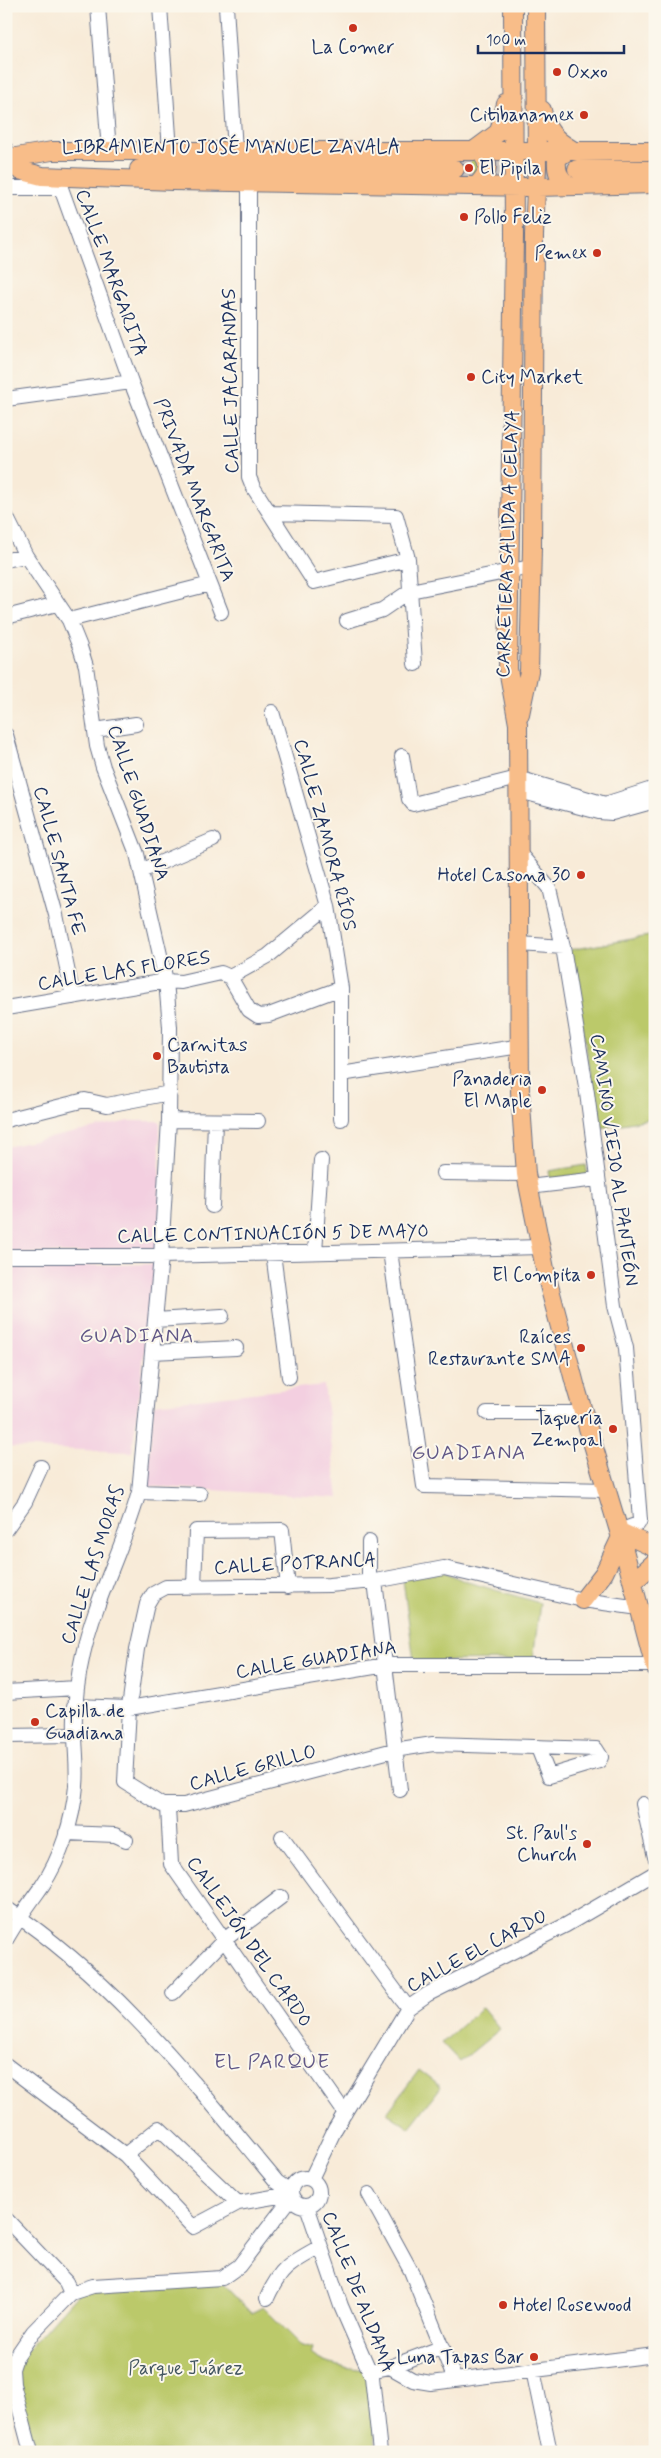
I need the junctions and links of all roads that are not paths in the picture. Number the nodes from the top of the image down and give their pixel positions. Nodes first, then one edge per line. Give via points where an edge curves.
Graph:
1 (98, 6) edge
2 (160, 6) edge
3 (226, 6) edge
4 (513, 6) edge
5 (536, 6) edge
6 (512, 67) junction
7 (538, 80) junction
8 (476, 149) junction
9 (109, 151) junction
10 (170, 151) junction
11 (235, 151) junction
12 (655, 151) edge
13 (514, 158) junction
14 (537, 158) junction
15 (575, 159) junction
16 (10, 160) edge
17 (655, 160) edge
18 (455, 164) tunnel mouth
19 (655, 170) edge
20 (58, 182) junction
21 (249, 183) junction
22 (478, 184) junction
23 (655, 184) edge
24 (568, 185) junction
25 (514, 186) junction
26 (537, 187) junction
27 (6, 188) edge
28 (534, 235) junction
29 (514, 236) junction
30 (131, 382) junction
31 (6, 399) edge
32 (532, 480) junction
33 (511, 481) junction
34 (270, 513) junction
35 (8, 521) edge
36 (26, 556) junction
37 (408, 559) junction
38 (6, 560) edge
39 (531, 567) junction
40 (511, 571) junction
41 (210, 584) junction
42 (410, 591) junction
43 (57, 604) junction
44 (222, 612) dead end
45 (6, 617) edge
46 (69, 620) junction
47 (347, 621) dead end
48 (415, 664) dead end
49 (272, 712) dead end
50 (136, 724) dead end
51 (518, 724) junction
52 (95, 730) junction
53 (6, 736) edge
54 (402, 756) dead end
55 (518, 784) junction
56 (655, 788) edge
57 (655, 801) edge
58 (213, 840) dead end
59 (519, 853) junction
60 (142, 871) junction
61 (328, 906) junction
62 (520, 944) junction
63 (563, 946) junction
64 (230, 977) junction
65 (166, 981) junction
66 (341, 988) junction
67 (73, 998) junction
68 (6, 1008) edge
69 (521, 1046) junction
70 (341, 1074) junction
71 (170, 1093) junction
72 (341, 1119) dead end
73 (6, 1120) edge
74 (169, 1120) junction
75 (215, 1121) junction
76 (258, 1122) dead end
77 (321, 1160) dead end
78 (443, 1173) dead end
79 (598, 1179) junction
80 (527, 1181) junction
81 (212, 1206) dead end
82 (540, 1247) junction
83 (390, 1251) junction
84 (315, 1252) junction
85 (273, 1253) junction
86 (6, 1256) edge
87 (161, 1256) junction
88 (222, 1316) dead end
89 (155, 1320) junction
90 (236, 1348) dead end
91 (152, 1352) junction
92 (289, 1377) dead end
93 (487, 1413) dead end
94 (584, 1413) junction
95 (41, 1467) dead end
96 (608, 1490) junction
97 (139, 1492) junction
98 (200, 1494) dead end
99 (6, 1529) edge
100 (620, 1533) junction
101 (369, 1542) dead end
102 (655, 1548) edge
103 (655, 1561) edge
104 (631, 1575) junction
105 (372, 1581) junction
106 (194, 1587) junction
107 (288, 1587) junction
108 (583, 1600) junction
109 (639, 1608) junction
110 (386, 1665) junction
111 (654, 1666) edge
112 (77, 1688) junction
113 (6, 1692) edge
114 (74, 1706) junction
115 (129, 1708) junction
116 (6, 1736) edge
117 (75, 1736) junction
118 (538, 1748) dead end
119 (394, 1750) junction
120 (400, 1790) dead end
121 (642, 1804) dead end
122 (168, 1807) junction
123 (66, 1833) junction
124 (282, 1837) dead end
125 (126, 1840) dead end
126 (655, 1857) edge
127 (655, 1873) edge
128 (281, 1897) dead end
129 (6, 1908) edge
130 (19, 1917) junction
131 (6, 1940) edge
132 (224, 1940) junction
133 (173, 1993) dead end
134 (408, 2008) junction
135 (6, 2065) edge
136 (345, 2113) junction
137 (125, 2155) junction
138 (311, 2179) junction
139 (369, 2194) dead end
140 (291, 2196) junction
141 (238, 2202) junction
142 (307, 2206) junction
143 (6, 2218) edge
144 (320, 2248) junction
145 (71, 2293) junction
146 (267, 2298) dead end
147 (444, 2347) junction
148 (421, 2354) junction
149 (655, 2354) edge
150 (390, 2367) junction
151 (533, 2370) junction
152 (370, 2371) junction
153 (9, 2376) edge
154 (455, 2380) junction
155 (418, 2381) junction
156 (31, 2452) edge
157 (380, 2452) edge
158 (550, 2452) edge

1 - 9 street
2 - 10 street
3 - 11 street
4 - 6 main road
5 - 7 main road
6 - 8 main road via 499,132
6 - 13 main road, CARRETERA SALIDA A CELAYA
7 - 14 main road, CARRETERA SALIDA A CELAYA
7 - 15 main road via 543,119 554,140
8 - 11 main road
8 - 13 main road
8 - 22 main road via 484,155 488,165 487,175
9 - 10 main road
9 - 16 main road via 52,151
10 - 11 main road
12 - 15 main road
13 - 14 main road
13 - 25 main road, CARRETERA SALIDA A CELAYA
14 - 15 main road
14 - 26 main road, CARRETERA SALIDA A CELAYA
15 - 17 main road
15 - 19 main road
15 - 24 main road via 558,158 556,169
16 - 18 main road, LIBRAMIENTO JOSÉ MANUEL ZAVALA
16 - 20 main road
20 - 21 main road
20 - 27 street
20 - 30 street, CALLE MARGARITA
21 - 22 main road
21 - 34 street, CALLE JACARANDAS via 249,477
22 - 25 main road
22 - 29 main road via 496,193 506,206
23 - 24 main road
24 - 26 main road
24 - 28 main road via 546,200 540,209
25 - 26 main road
25 - 29 main road, CARRETERA SALIDA A CELAYA
26 - 28 main road, CARRETERA SALIDA A CELAYA
28 - 32 main road, CARRETERA SALIDA A CELAYA
29 - 33 main road, CARRETERA SALIDA A CELAYA
30 - 31 street
30 - 41 street, PRIVADA MARGARITA
32 - 33 main road
32 - 39 main road, CARRETERA SALIDA A CELAYA
33 - 40 main road, CARRETERA SALIDA A CELAYA
34 - 37 street via 396,516
34 - 37 street, CALLE JACARANDAS via 314,582
35 - 36 street, CALLE GUADIANA
36 - 38 street
36 - 43 street, CALLE GUADIANA
37 - 42 street
39 - 40 street
39 - 51 main road, CARRETERA SALIDA A CELAYA via 528,671
40 - 42 street
40 - 51 main road, CARRETERA SALIDA A CELAYA via 508,669
41 - 44 street, PRIVADA MARGARITA
41 - 46 street
42 - 47 street via 382,610
42 - 48 street
43 - 45 street
43 - 46 street, CALLE GUADIANA
46 - 52 street, CALLE GUADIANA via 86,666
49 - 61 street, CALLE ZAMORA RÍOS
50 - 52 street
51 - 55 main road
52 - 60 street, CALLE GUADIANA via 103,767
53 - 67 street, CALLE SANTA FE via 56,915
54 - 55 street via 409,799 413,804
55 - 56 street via 605,804
55 - 57 street via 599,812 612,813
55 - 59 main road
58 - 60 street
59 - 62 main road
59 - 63 street, CAMINO VIEJO AL PANTEÓN via 549,888
60 - 65 street, CALLE GUADIANA
61 - 64 street via 268,956
61 - 66 street, CALLE ZAMORA RÍOS
62 - 63 street
62 - 69 main road
63 - 79 street, CAMINO VIEJO AL PANTEÓN
64 - 65 street, CALLE LAS FLORES via 221,973 181,982
64 - 66 street, CALLE LAS FLORES via 249,1010 258,1016 269,1015
65 - 67 street, CALLE LAS FLORES
65 - 71 street, CALLE GUADIANA
66 - 70 street, CALLE ZAMORA RÍOS
67 - 68 street, CALLE LAS FLORES
69 - 70 street
69 - 80 main road via 520,1092
70 - 72 street, CALLE ZAMORA RÍOS
71 - 73 street via 107,1105 85,1100
71 - 74 street, CALLE GUADIANA
74 - 75 street
74 - 87 street, CALLE LAS MORAS
75 - 76 street
75 - 81 street
77 - 84 street
78 - 80 street
79 - 80 street
79 - 100 street, CAMINO VIEJO AL PANTEÓN via 615,1306 626,1348 640,1520
80 - 82 main road
82 - 83 street, CALLE CONTINUACIÓN 5 DE MAYO
82 - 94 main road
83 - 84 street, CALLE CONTINUACIÓN 5 DE MAYO
83 - 96 street via 424,1486
84 - 85 street, CALLE CONTINUACIÓN 5 DE MAYO
85 - 87 street, CALLE CONTINUACIÓN 5 DE MAYO
85 - 92 street
86 - 87 street, CALLE CONTINUACIÓN 5 DE MAYO
87 - 89 street, CALLE LAS MORAS
88 - 89 street
89 - 91 street, CALLE LAS MORAS
90 - 91 street
91 - 97 street, CALLE LAS MORAS
93 - 94 street
94 - 96 main road
95 - 99 street via 25,1502
96 - 100 main road
97 - 98 street
97 - 112 street, CALLE LAS MORAS via 100,1593
100 - 102 main road
100 - 104 main road
100 - 108 main road via 604,1573
101 - 105 street
103 - 104 main road
104 - 109 main road
105 - 107 street, CALLE POTRANCA
105 - 108 street, CALLE POTRANCA via 444,1568
105 - 110 street
106 - 107 street, CALLE POTRANCA
106 - 107 street via 196,1531 282,1530
106 - 115 street, CALLE POTRANCA via 166,1587 153,1594 137,1648
108 - 109 street, CALLE POTRANCA
109 - 111 main road
110 - 111 street, CALLE GUADIANA
110 - 115 street, CALLE GUADIANA
110 - 119 street
112 - 113 street
112 - 114 street, CALLE LAS MORAS
114 - 115 street, CALLE GUADIANA
114 - 117 street, CALLE LAS MORAS
115 - 122 street, CALLE GRILLO via 125,1782
116 - 117 street
117 - 123 street, CALLE LAS MORAS via 76,1788
118 - 119 street, CALLE GRILLO via 433,1744
119 - 120 street
119 - 122 street, CALLE GRILLO
121 - 126 street
122 - 132 street, CALLEJÓN DEL CARDO via 170,1864
123 - 125 street via 115,1835
123 - 130 street, CALLE LAS MORAS via 57,1859
124 - 134 street
127 - 134 street, CALLE EL CARDO via 566,1925 428,1994
128 - 132 street
129 - 130 street
130 - 131 street, CALLE LAS MORAS
130 - 140 street via 110,1990 136,2016
132 - 133 street
132 - 136 street, CALLEJÓN DEL CARDO
134 - 136 street, CALLE EL CARDO
135 - 137 street
136 - 138 street, CALLE EL CARDO
137 - 141 street via 193,2227
137 - 141 street via 158,2128
138 - 140 street via 303,2177 296,2180
138 - 142 street via 318,2187 319,2196
139 - 147 street via 411,2271
140 - 141 street
140 - 142 street via 300,2206
140 - 145 street via 239,2266 222,2278 93,2286
142 - 144 street, CALLE DE ALDAMA
143 - 145 street via 66,2282
144 - 146 street via 293,2262 277,2277
144 - 152 street, CALLE DE ALDAMA
145 - 153 street via 32,2332 16,2357
147 - 148 street
147 - 154 street
148 - 150 street
148 - 155 street via 416,2364
149 - 151 street
150 - 152 street
150 - 155 street
151 - 154 street
151 - 158 street
152 - 157 street, CALLE DE ALDAMA
153 - 156 street
154 - 155 street

